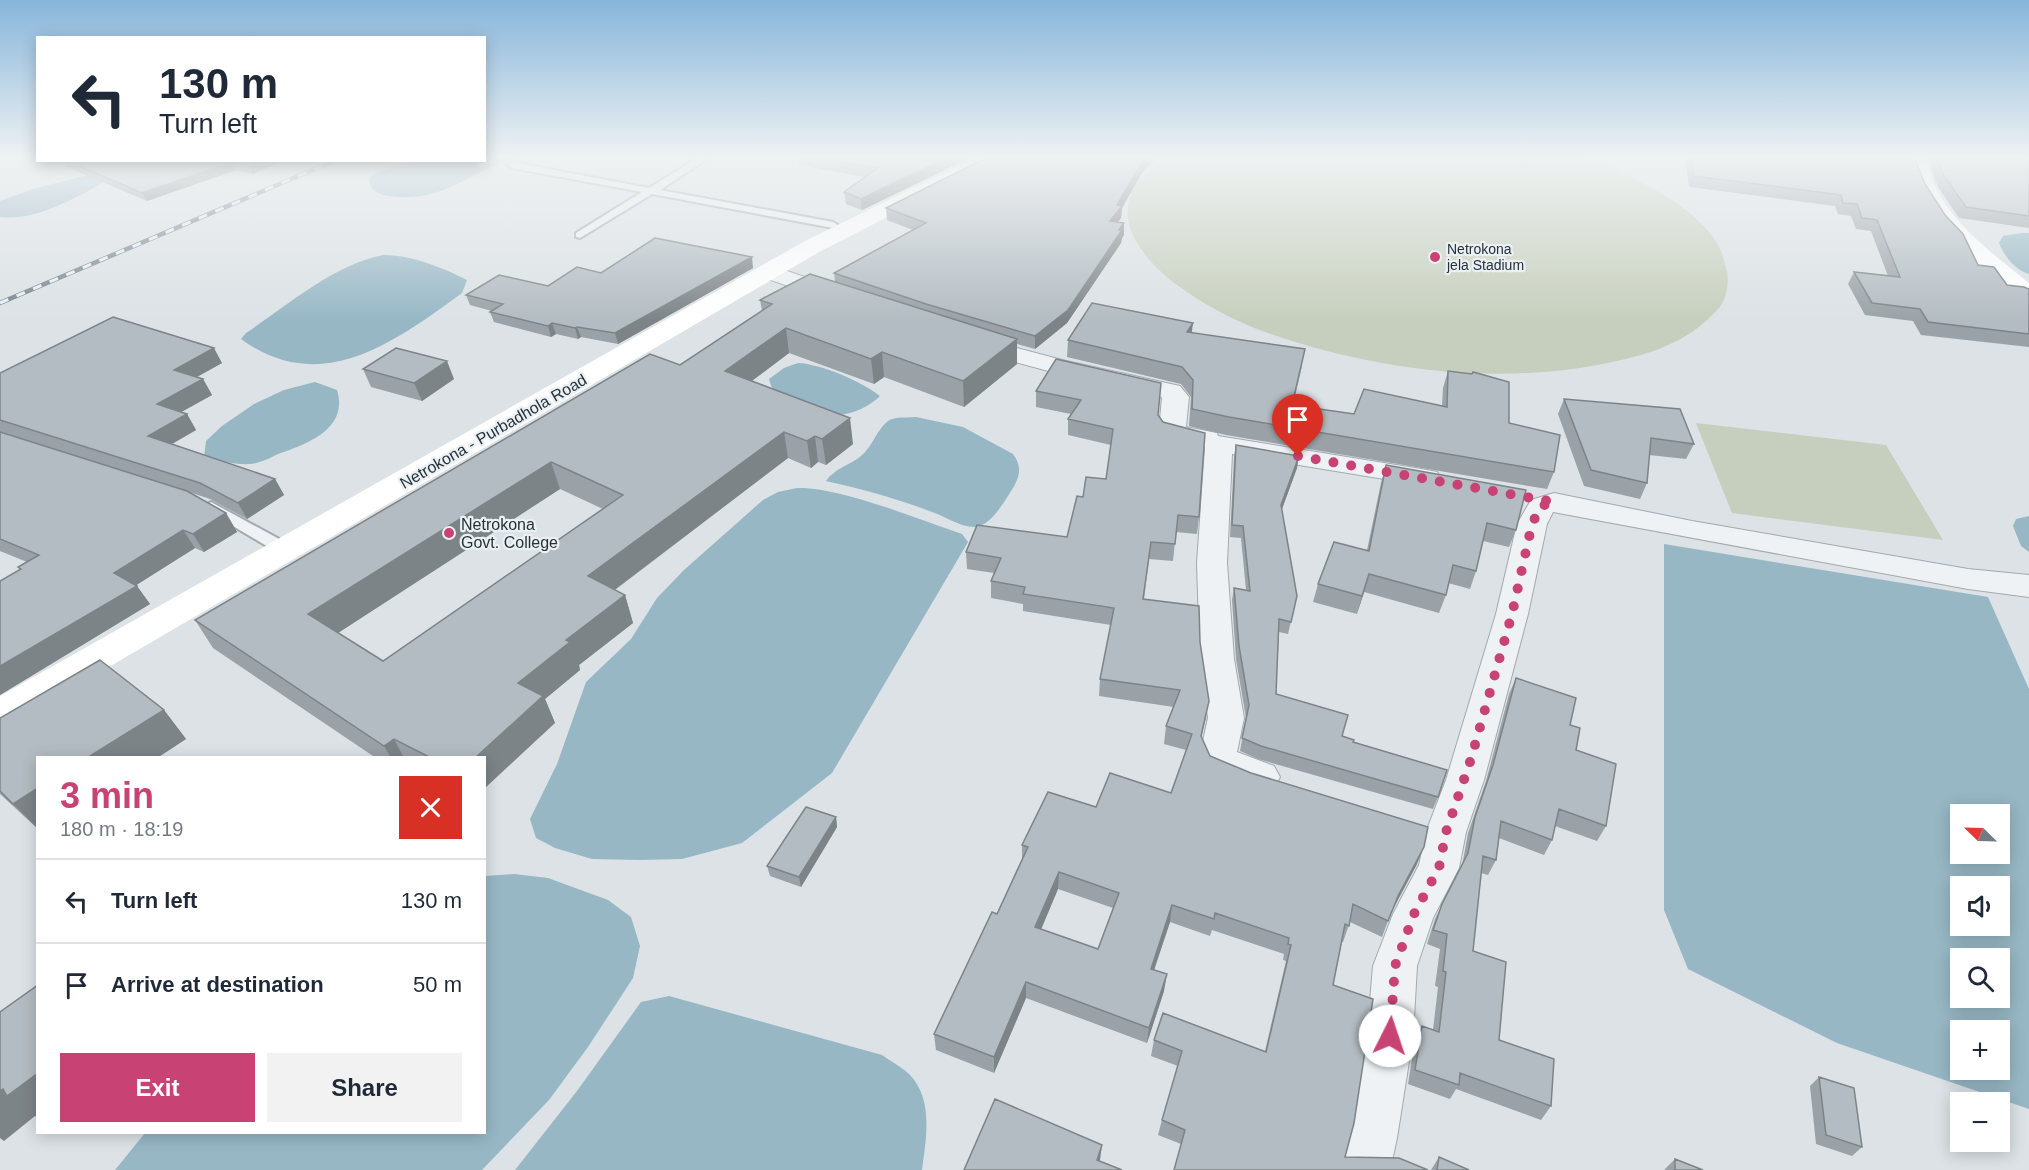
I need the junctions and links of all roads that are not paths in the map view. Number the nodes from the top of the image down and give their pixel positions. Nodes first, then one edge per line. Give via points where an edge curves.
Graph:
1 (617, 212) edge
2 (764, 212) edge
3 (881, 212) edge
4 (1942, 212) edge
5 (833, 225) dead end
6 (580, 235) dead end
7 (770, 272) junction
8 (2029, 295) edge
9 (854, 303) edge
10 (954, 337) edge
11 (1219, 444) junction
12 (1455, 483) edge
13 (1509, 493) edge
14 (193, 500) edge
15 (1554, 502) junction
16 (285, 550) junction
17 (2029, 586) edge
18 (0, 713) edge
19 (1292, 786) edge
20 (1413, 822) edge
21 (1446, 832) junction
22 (1365, 1170) edge

1 - 6 lane
2 - 5 lane
3 - 7 main road, Netrokona - Purbadhola Road
4 - 8 main road via 1979,253
7 - 9 street
7 - 16 main road, Netrokona - Purbadhola Road
10 - 11 street via 1063,368 1171,391 1176,397 1172,431
11 - 12 street
11 - 19 street via 1212,563 1217,659 1226,718 1218,754 1222,762
13 - 15 street
14 - 16 lane
15 - 17 street via 1945,575
15 - 21 street via 1541,506 1532,524 1512,614 1465,780
16 - 18 main road, Netrokona - Purbadhola Road
20 - 21 street
21 - 22 street via 1439,868 1414,914 1395,966 1390,1036

